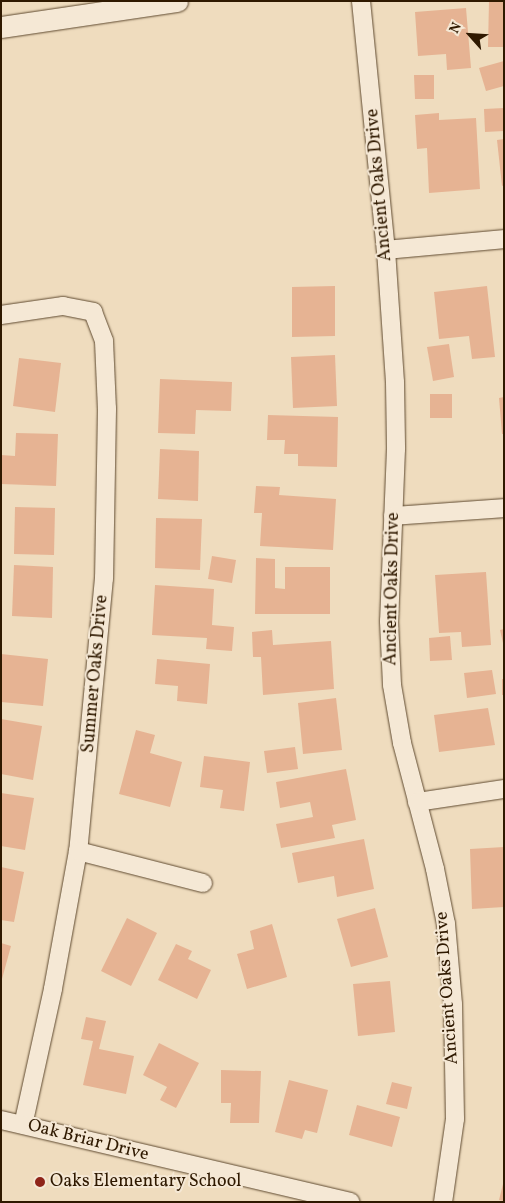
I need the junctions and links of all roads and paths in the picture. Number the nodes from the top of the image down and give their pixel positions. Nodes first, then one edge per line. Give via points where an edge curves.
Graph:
1 (177, 1) edge
2 (362, 1) edge
3 (1, 28) edge
4 (504, 239) edge
5 (386, 250) junction
6 (1, 315) edge
7 (504, 508) edge
8 (393, 516) junction
9 (504, 789) edge
10 (418, 802) junction
11 (78, 851) junction
12 (204, 882) dead end
13 (1, 1120) edge
14 (23, 1125) junction
15 (350, 1202) edge
16 (443, 1202) edge

1 - 3 street
2 - 5 street, Ancient Oaks Drive
4 - 5 street
5 - 8 street, Ancient Oaks Drive via 394,382
6 - 11 street, Summer Oaks Drive via 63,306 93,312 104,341 107,409 104,578
7 - 8 street
8 - 10 street, Ancient Oaks Drive via 389,621 392,685
9 - 10 street
10 - 16 street, Ancient Oaks Drive via 446,924 454,1013 454,1119
11 - 12 street
11 - 14 street, Summer Oaks Drive via 53,989
13 - 14 street, Oak Briar Drive
14 - 15 street, Oak Briar Drive

